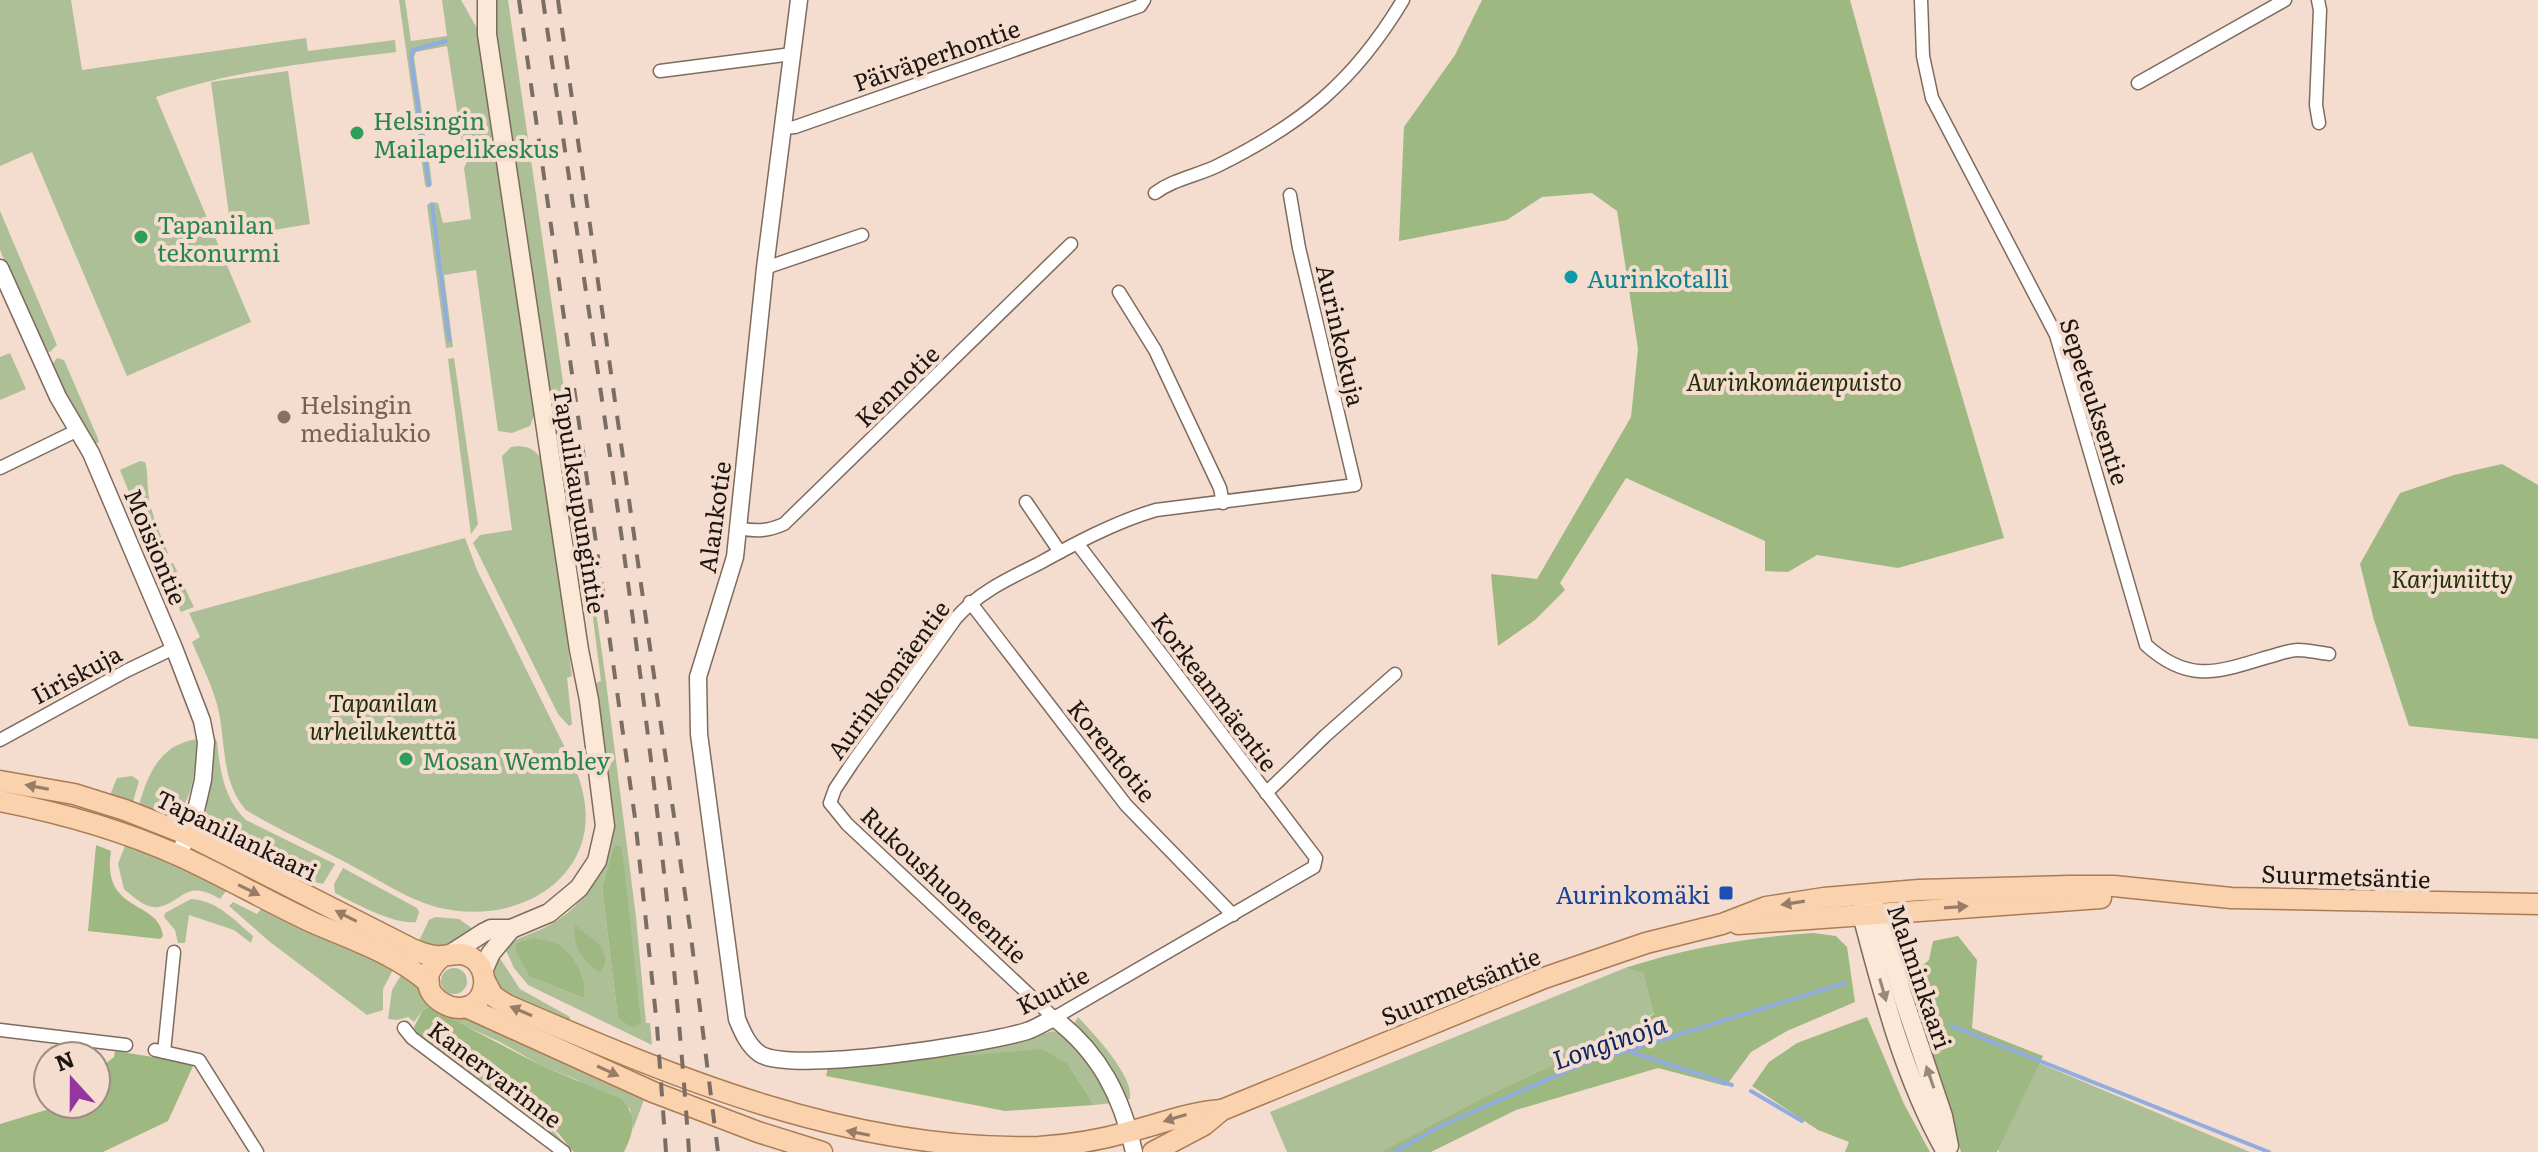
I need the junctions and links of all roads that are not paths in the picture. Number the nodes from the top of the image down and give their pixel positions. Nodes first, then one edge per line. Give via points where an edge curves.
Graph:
1 (474, 0) edge
2 (487, 0) edge
3 (799, 0) edge
4 (1144, 0) edge
5 (1403, 0) edge
6 (1921, 0) edge
7 (2285, 0) edge
8 (2318, 0) edge
9 (487, 34) junction
10 (792, 54) junction
11 (660, 71) dead end
12 (2138, 83) dead end
13 (2319, 123) dead end
14 (784, 128) junction
15 (1155, 193) dead end
16 (1290, 195) dead end
17 (862, 235) dead end
18 (1071, 244) dead end
19 (0, 268) edge
20 (765, 268) junction
21 (1119, 292) dead end
22 (78, 430) junction
23 (0, 468) edge
24 (1355, 485) joint
25 (1026, 502) dead end
26 (1223, 503) junction
27 (739, 528) junction
28 (1077, 543) junction
29 (1060, 552) junction
30 (970, 602) junction
31 (174, 648) junction
32 (2329, 654) dead end
33 (1395, 674) dead end
34 (0, 740) edge
35 (0, 781) edge
36 (1266, 793) junction
37 (0, 801) edge
38 (830, 803) joint
39 (186, 834) junction
40 (179, 856) junction
41 (1314, 867) joint
42 (2153, 892) junction
43 (1867, 894) junction
44 (2538, 904) edge
45 (1870, 914) junction
46 (1233, 915) junction
47 (1722, 924) junction
48 (511, 929) junction
49 (174, 952) dead end
50 (448, 955) junction
51 (484, 976) junction
52 (429, 983) junction
53 (466, 1007) junction
54 (1054, 1018) junction
55 (404, 1028) dead end
56 (0, 1030) edge
57 (126, 1045) dead end
58 (781, 1061) joint
59 (1222, 1110) junction
60 (1132, 1142) edge
61 (257, 1152) edge
62 (564, 1152) edge
63 (822, 1152) edge
64 (1153, 1152) edge
65 (1948, 1152) edge

1 - 9 main road, Tapulikaupungintie
2 - 9 main road, Tapulikaupungintie
3 - 10 street, Alankotie
4 - 14 street, Päiväperhontie via 1140,6
5 - 15 street via 1348,77 1310,110 1251,148
6 - 32 street, Sepeteuksentie via 1923,56 1932,98 2056,335 2146,645 2199,673 2295,649
7 - 12 street
8 - 13 street
9 - 48 main road, Tapulikaupungintie via 605,826 597,861 579,888 549,913
10 - 11 street
10 - 14 street, Alankotie
14 - 20 street, Alankotie
16 - 24 street, Aurinkokuja
17 - 20 street
18 - 27 street, Kennotie via 784,524 753,531
19 - 22 street, Moisiontie via 46,374
20 - 27 street, Alankotie
21 - 26 street via 1155,350
22 - 23 street
22 - 31 street, Moisiontie
24 - 26 street, Aurinkomäentie
25 - 29 street
26 - 28 street, Aurinkomäentie via 1156,510
27 - 58 street, Alankotie via 726,593 698,677 699,734 737,1019 760,1054
28 - 29 street, Aurinkomäentie
28 - 36 street, Korkeanmäentie
29 - 30 street, Aurinkomäentie
30 - 38 street, Aurinkomäentie via 853,762
30 - 46 street, Korentotie via 1126,805
31 - 34 street, Iiriskuja
31 - 39 street, Moisiontie via 206,742 203,780
33 - 36 street
39 -> 35 main road, Tapanilankaari via 74,794
36 - 41 street, Korkeanmäentie via 1316,858
37 - 40 main road, Tapanilankaari via 50,810
38 - 54 street, Rukoushuoneentie
39 - 40 street, Moisiontie
50 -> 39 main road, Tapanilankaari via 412,949
40 -> 52 main road, Tapanilankaari via 378,949
41 - 46 street, Kuutie
42 - 43 main road, Suurmetsäntie via 2069,886
42 - 44 main road, Suurmetsäntie
45 -> 42 main road, Suurmetsäntie
43 - 45 main road, Malminkaari
43 -> 47 main road, Suurmetsäntie via 1766,907
45 - 47 main road, Suurmetsäntie
45 - 65 main road, Malminkaari via 1892,1021 1929,1122
46 - 54 street, Kuutie
47 - 59 main road, Suurmetsäntie via 1544,978
48 - 50 main road, Tapulikaupungintie via 491,929
48 - 51 main road via 491,953
49 - 61 street via 160,1051 199,1060
50 - 51 main road via 472,957
50 - 52 main road via 430,972
51 - 53 main road via 483,991
60 -> 51 main road, Suurmetsäntie via 972,1147 854,1133 761,1108 655,1068 507,1005 493,996
52 - 53 main road via 439,1002
53 -> 63 main road via 653,1092
54 - 58 street, Kuutie via 994,1039
54 - 60 street, Rukoushuoneentie via 1104,1072 1122,1106
55 - 62 street, Kanervarinne
56 - 57 street
59 -> 60 main road, Suurmetsäntie via 1197,1111
59 - 64 main road, Suurmetsäntie

